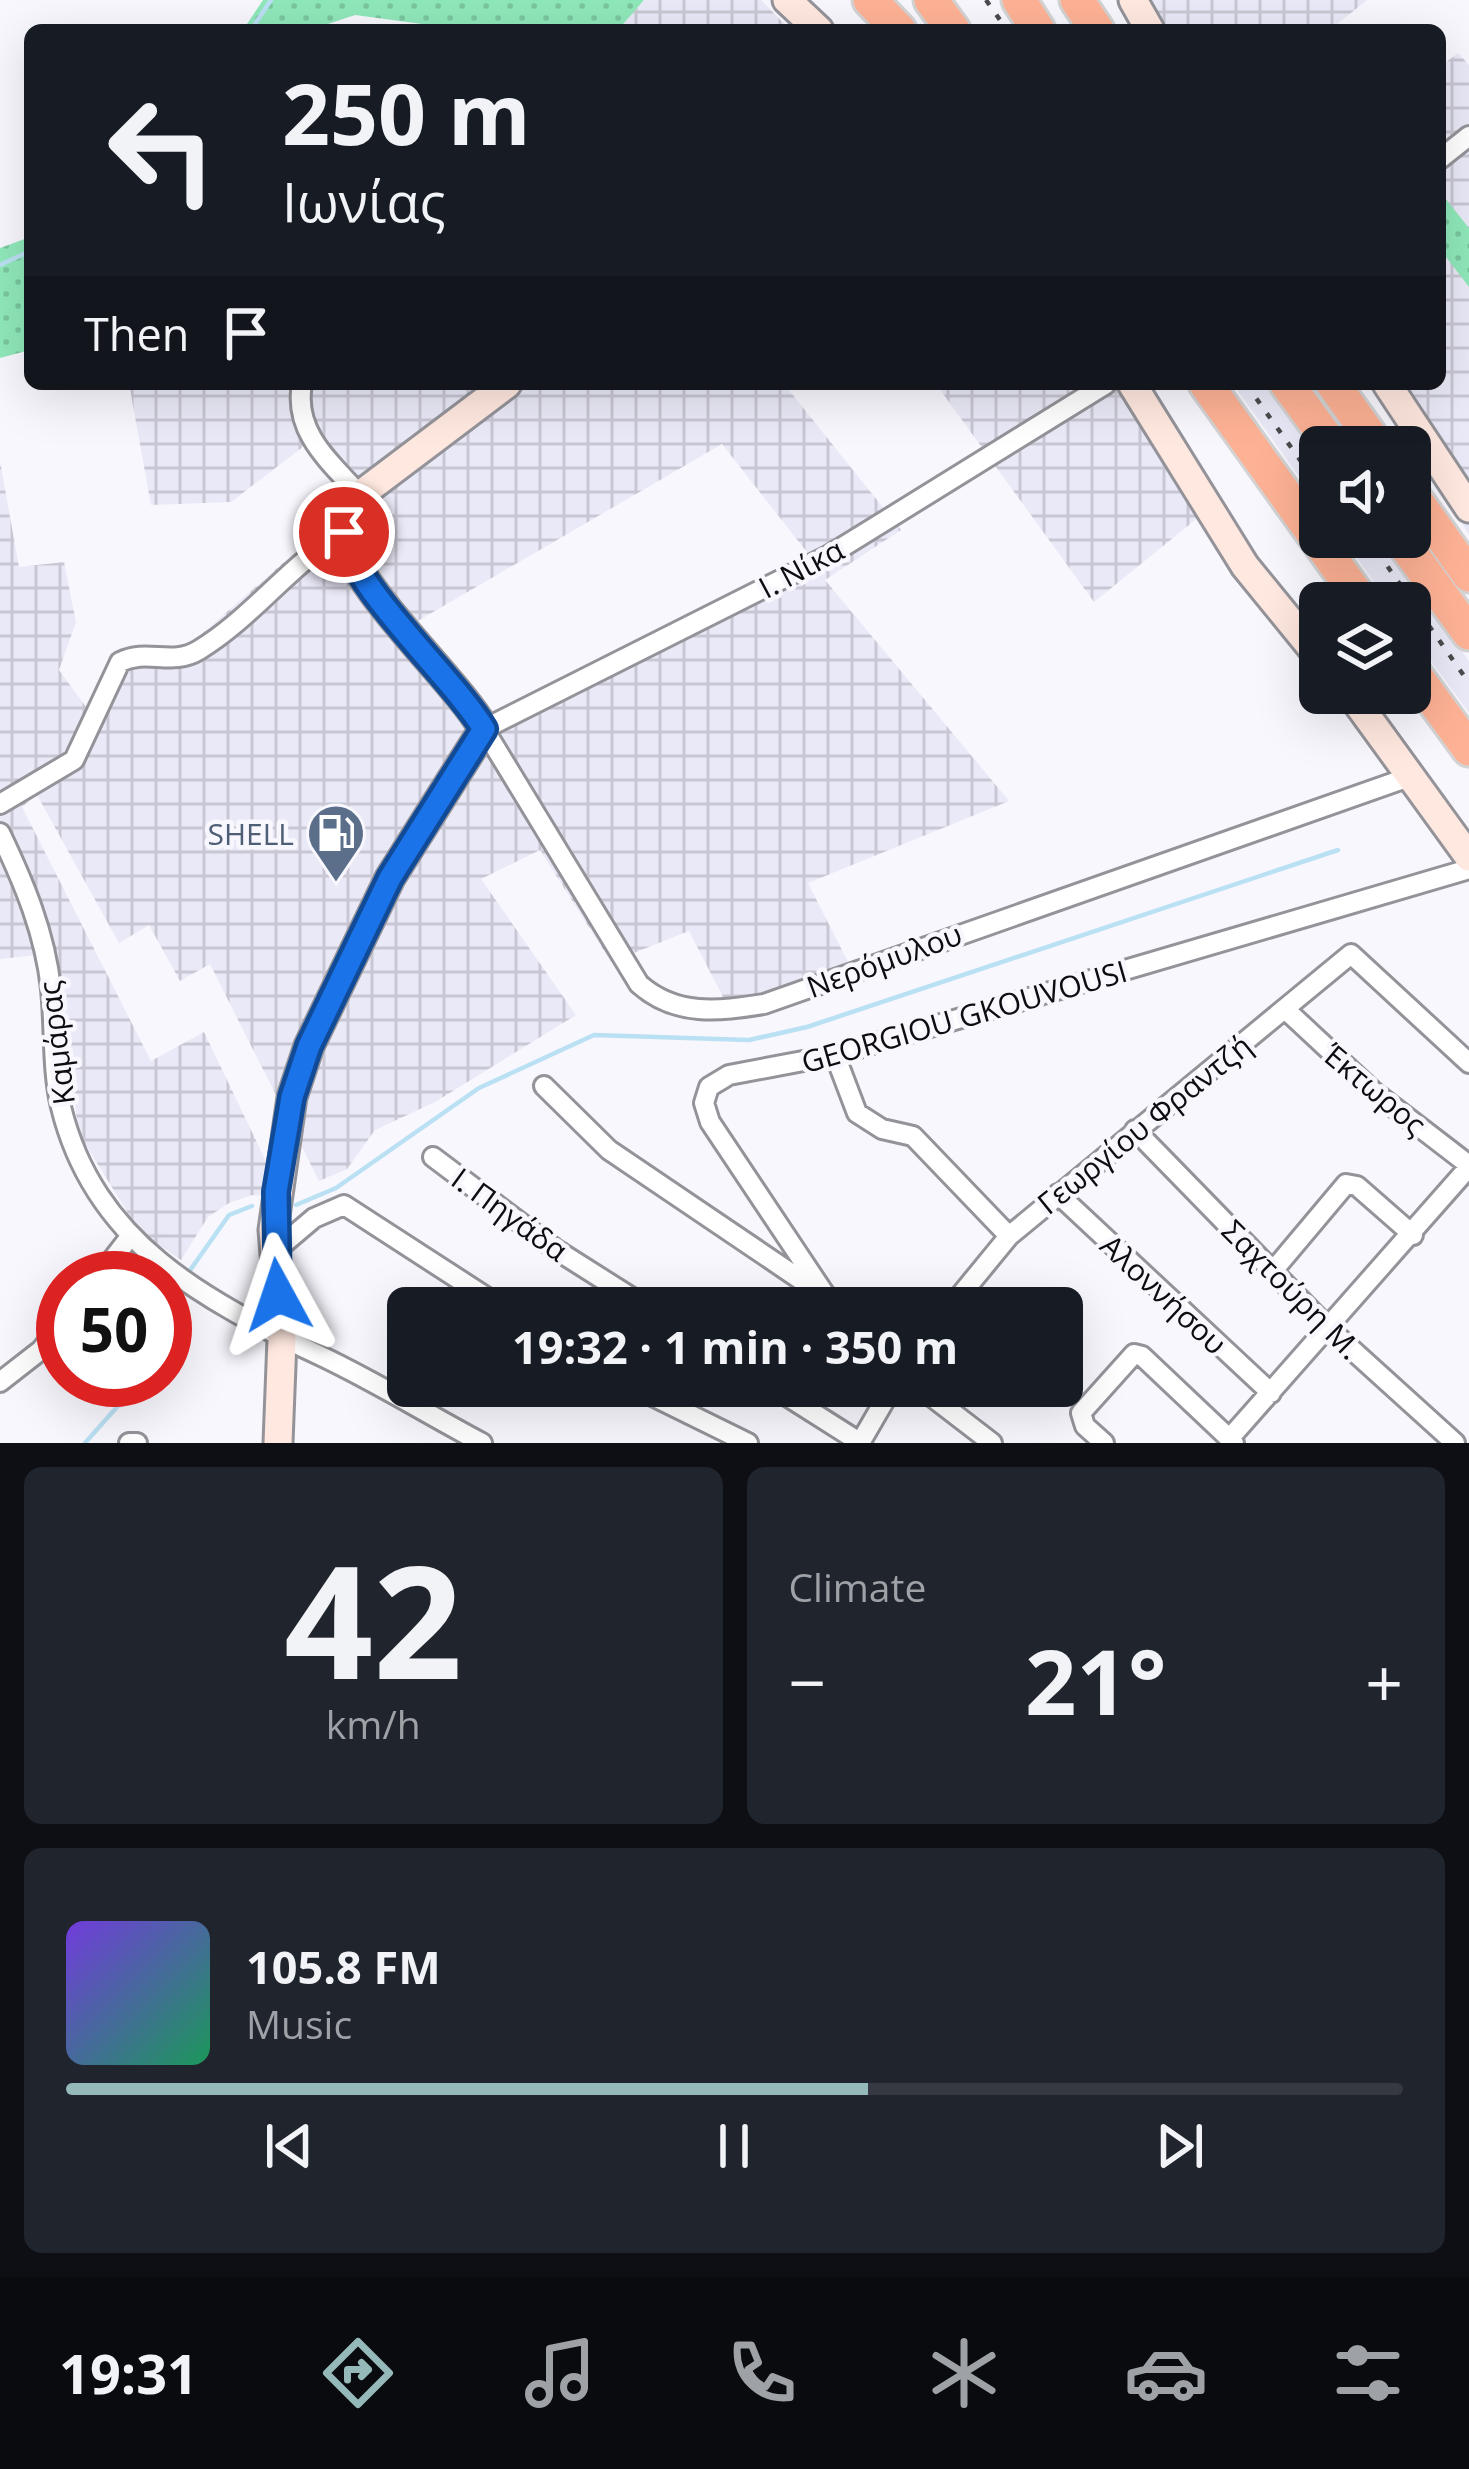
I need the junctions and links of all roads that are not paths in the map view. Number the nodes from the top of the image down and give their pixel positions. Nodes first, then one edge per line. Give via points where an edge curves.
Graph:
1 (788, 0) edge
2 (870, 0) edge
3 (812, 24) edge
4 (893, 24) edge
5 (302, 390) edge
6 (499, 390) edge
7 (1096, 390) edge
8 (1136, 390) edge
9 (1192, 390) edge
10 (1210, 390) edge
11 (1291, 390) edge
12 (1337, 390) edge
13 (1392, 390) edge
14 (1318, 426) edge
15 (1363, 426) edge
16 (1262, 463) junction
17 (360, 495) junction
18 (1469, 508) edge
19 (1431, 522) edge
20 (344, 532) junction
21 (1414, 558) edge
22 (1469, 575) edge
23 (1348, 582) edge
24 (1299, 632) edge
25 (1469, 633) edge
26 (1431, 697) edge
27 (1366, 714) edge
28 (484, 729) junction
29 (1469, 749) edge
30 (1412, 776) junction
31 (0, 804) edge
32 (0, 833) edge
33 (1469, 857) edge
34 (1469, 869) edge
35 (1285, 1009) junction
36 (835, 1055) junction
37 (1469, 1063) edge
38 (544, 1086) dead end
39 (1135, 1130) junction
40 (434, 1157) dead end
41 (1469, 1166) edge
42 (1058, 1194) junction
43 (1413, 1234) junction
44 (1009, 1236) junction
45 (129, 1238) junction
46 (274, 1240) junction
47 (119, 1251) edge
48 (1272, 1272) junction
49 (470, 1287) edge
50 (615, 1287) edge
51 (807, 1287) edge
52 (819, 1287) edge
53 (967, 1287) edge
54 (1328, 1328) junction
55 (282, 1339) junction
56 (36, 1354) edge
57 (0, 1382) edge
58 (1271, 1393) junction
59 (675, 1407) edge
60 (804, 1407) edge
61 (881, 1407) edge
62 (945, 1407) edge
63 (285, 1440) edge
64 (1232, 1441) edge
65 (482, 1443) edge
66 (748, 1443) edge
67 (860, 1443) edge
68 (992, 1443) edge
69 (1104, 1443) edge
70 (1455, 1443) edge

1 - 3 main road
2 - 4 highway
5 - 17 street via 306,431
6 - 17 main road
7 - 28 street, Ι. Νίκα via 828,556
8 - 24 main road via 1245,566
9 - 16 highway
10 - 16 highway
11 - 14 highway
12 - 15 highway
13 - 18 main road
16 - 23 highway
17 - 20 main road
19 - 22 highway
20 - 28 main road via 358,571
20 - 31 street via 204,647 171,662 142,654 120,662 74,760
21 - 25 highway
26 - 29 highway
27 - 30 main road
28 - 30 street, Νερόμυλου via 639,984 675,1007 716,1012 820,986
28 - 46 main road via 390,878 309,1046 292,1097
30 - 33 main road
32 - 45 street, Καμάρας via 41,938 59,1102 73,1149
34 - 36 street, GEORGIOU GKOUVOUSI
35 - 37 street, Γεωργίου Φραντζή via 1351,954
35 - 39 street, Γεωργίου Φραντζή
35 - 41 street, Έκτωρος
36 - 44 street via 857,1113 913,1136
36 - 52 street, GEORGIOU GKOUVOUSI via 729,1075 709,1088 704,1103
38 - 51 street via 609,1150
39 - 42 street, Γεωργίου Φραντζή
39 - 48 street, Σαχτούρη Μ.
40 - 50 street, Ι. Πηγάδα
41 - 43 street
42 - 44 street, Γεωργίου Φραντζή
42 - 58 street, Αλοννήσου
43 - 48 street via 1346,1184
43 - 54 street
44 - 53 street, Γεωργίου Φραντζή
45 - 47 street
45 - 55 street, Καμάρας
46 - 49 street via 344,1205
46 - 55 main road
48 - 54 street, Σαχτούρη Μ.
54 - 58 street
54 - 70 street, Σαχτούρη Μ.
55 - 63 main road
55 - 65 street, Καμάρας
56 - 57 street
58 - 64 street
59 - 66 street
60 - 67 street
61 - 67 street
62 - 68 street
64 - 69 street via 1134,1354 1082,1412 1084,1426

